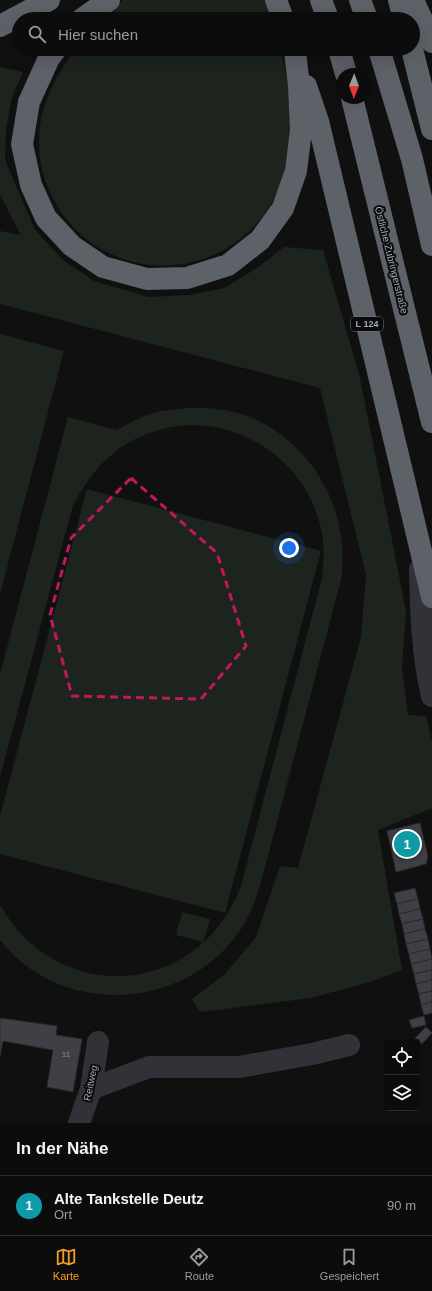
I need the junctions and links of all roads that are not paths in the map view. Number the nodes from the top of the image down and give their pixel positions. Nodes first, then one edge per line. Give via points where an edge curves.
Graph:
1 (49, 0) edge
2 (109, 0) edge
3 (276, 0) edge
4 (322, 0) edge
5 (360, 0) edge
6 (399, 0) edge
7 (413, 0) edge
8 (26, 12) edge
9 (92, 12) edge
10 (280, 12) edge
11 (326, 12) edge
12 (364, 12) edge
13 (402, 12) edge
14 (418, 12) edge
15 (420, 15) edge
16 (12, 20) edge
17 (0, 26) edge
18 (432, 42) edge
19 (51, 56) edge
20 (295, 56) edge
21 (296, 56) edge
22 (341, 56) edge
23 (381, 56) edge
24 (414, 56) edge
25 (344, 68) edge
26 (353, 104) edge
27 (432, 129) edge
28 (432, 245) edge
29 (432, 422) edge
30 (420, 543) junction
31 (432, 597) edge
32 (432, 696) edge
33 (98, 1042) dead end
34 (348, 1045) dead end
35 (91, 1089) junction
36 (79, 1123) edge

1 - 8 highway
2 - 9 highway
3 - 10 highway
4 - 11 highway
5 - 12 highway
6 - 13 highway
7 - 14 highway
15 - 18 highway
16 - 17 highway
19 - 20 highway via 29,102 22,144 31,185 46,218 72,246 103,267 147,279 186,278 228,265 260,240 283,208 296,171 301,130
21 - 30 highway, L 124 via 318,121
22 - 25 highway
23 - 28 highway via 412,159
24 - 27 highway
26 - 29 highway, Östliche Zubringerstraße
30 - 31 highway, L 124
30 - 32 street via 422,631
33 - 35 street, Reitweg
34 - 35 street via 239,1067 149,1067
35 - 36 street, Reitweg

